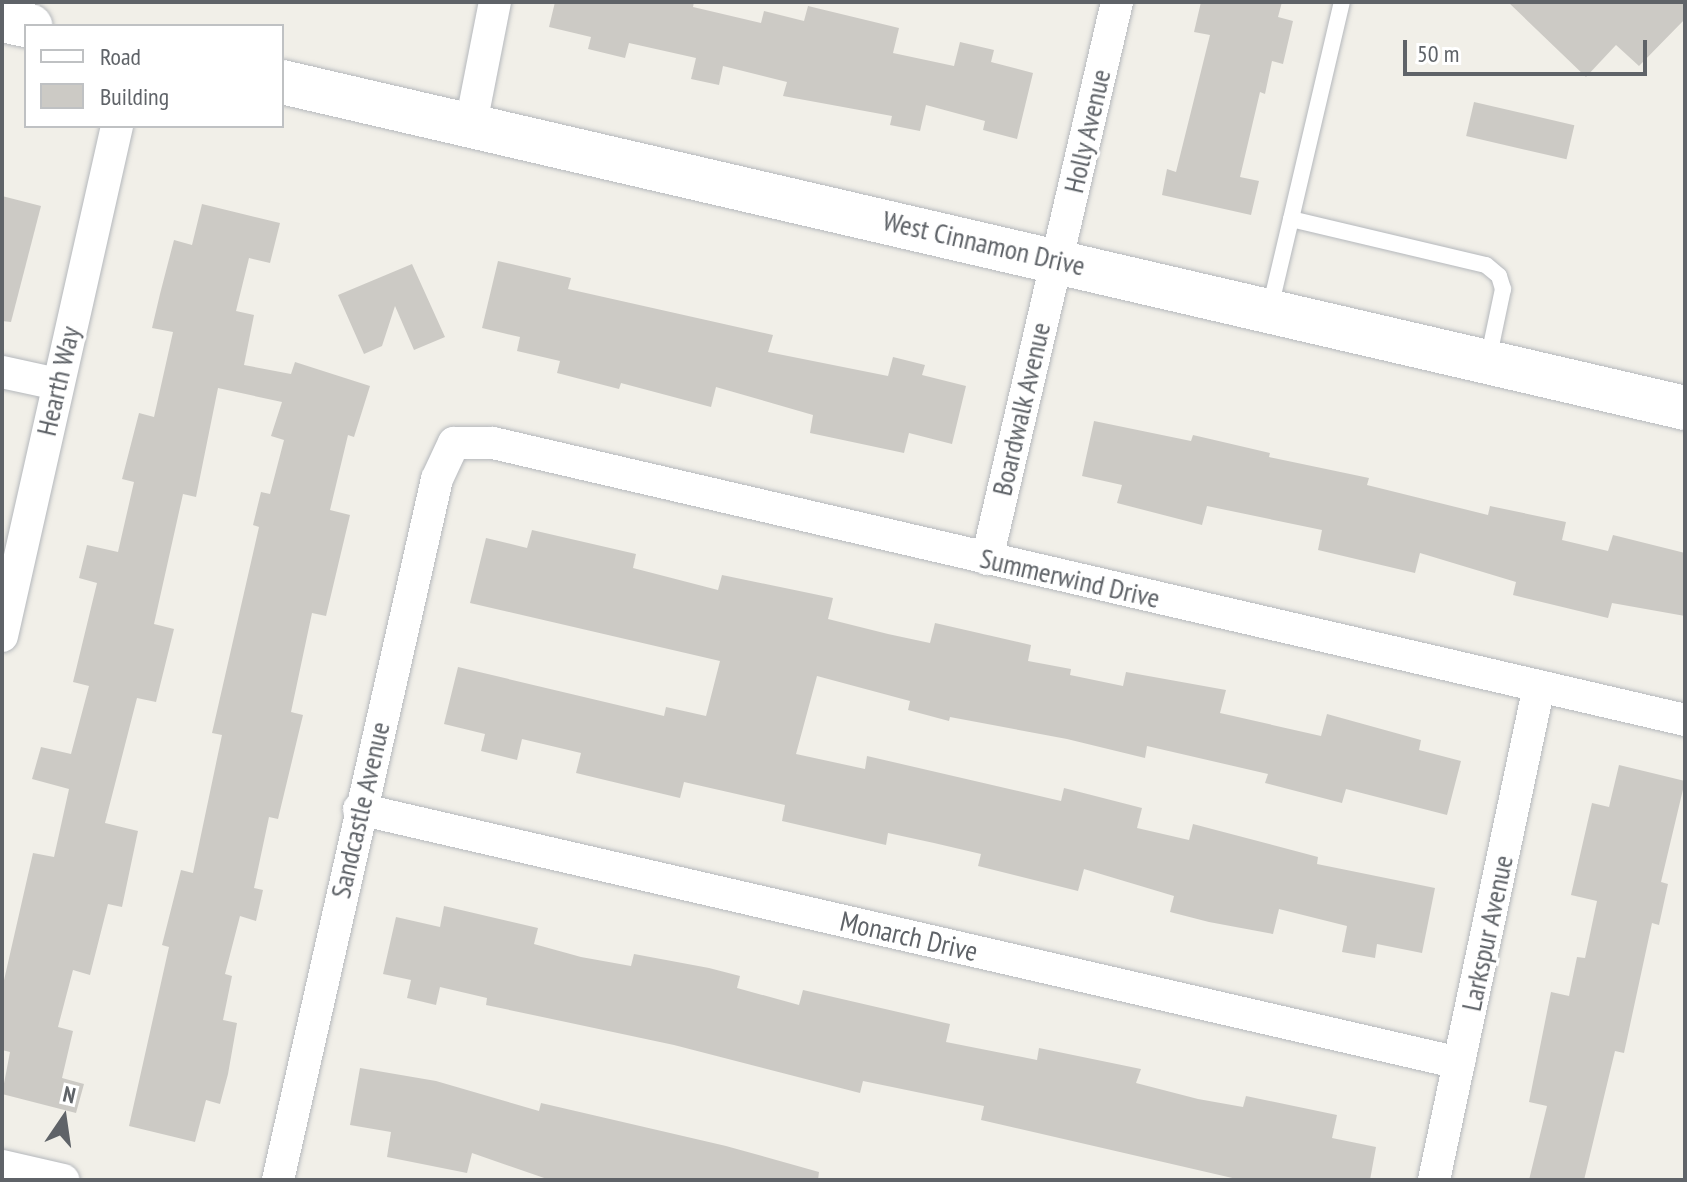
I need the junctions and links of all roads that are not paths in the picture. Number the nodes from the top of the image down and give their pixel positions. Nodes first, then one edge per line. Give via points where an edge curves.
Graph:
1 (495, 2) edge
2 (1117, 2) edge
3 (1342, 2) edge
4 (2, 20) edge
5 (24, 25) edge
6 (284, 82) edge
7 (471, 124) junction
8 (117, 128) edge
9 (1291, 219) junction
10 (1056, 259) junction
11 (1270, 308) junction
12 (1488, 361) junction
13 (2, 372) edge
14 (57, 384) junction
15 (1685, 408) edge
16 (454, 443) joint
17 (987, 559) junction
18 (2, 636) edge
19 (1539, 686) junction
20 (1685, 720) edge
21 (359, 809) junction
22 (1459, 1063) junction
23 (2, 1166) edge
24 (63, 1180) edge
25 (278, 1180) edge
26 (1434, 1180) edge

1 - 7 street
2 - 10 street, Holly Avenue
3 - 9 lane
4 - 5 main road
6 - 7 main road, West Cinnamon Drive
7 - 10 main road, West Cinnamon Drive
8 - 14 street, Hearth Way
9 - 11 lane
9 - 12 lane via 1486,265 1499,276 1503,289
10 - 11 main road, West Cinnamon Drive
10 - 17 street, Boardwalk Avenue
11 - 12 main road, West Cinnamon Drive
12 - 15 main road, West Cinnamon Drive
13 - 14 street
14 - 18 street, Hearth Way
16 - 17 street, Summerwind Drive via 493,443
16 - 21 street, Sandcastle Avenue via 437,479
17 - 19 street, Summerwind Drive
19 - 20 street, Summerwind Drive
19 - 22 street, Larkspur Avenue
21 - 22 street, Monarch Drive
21 - 25 street, Sandcastle Avenue
22 - 26 street, Larkspur Avenue
23 - 24 street

